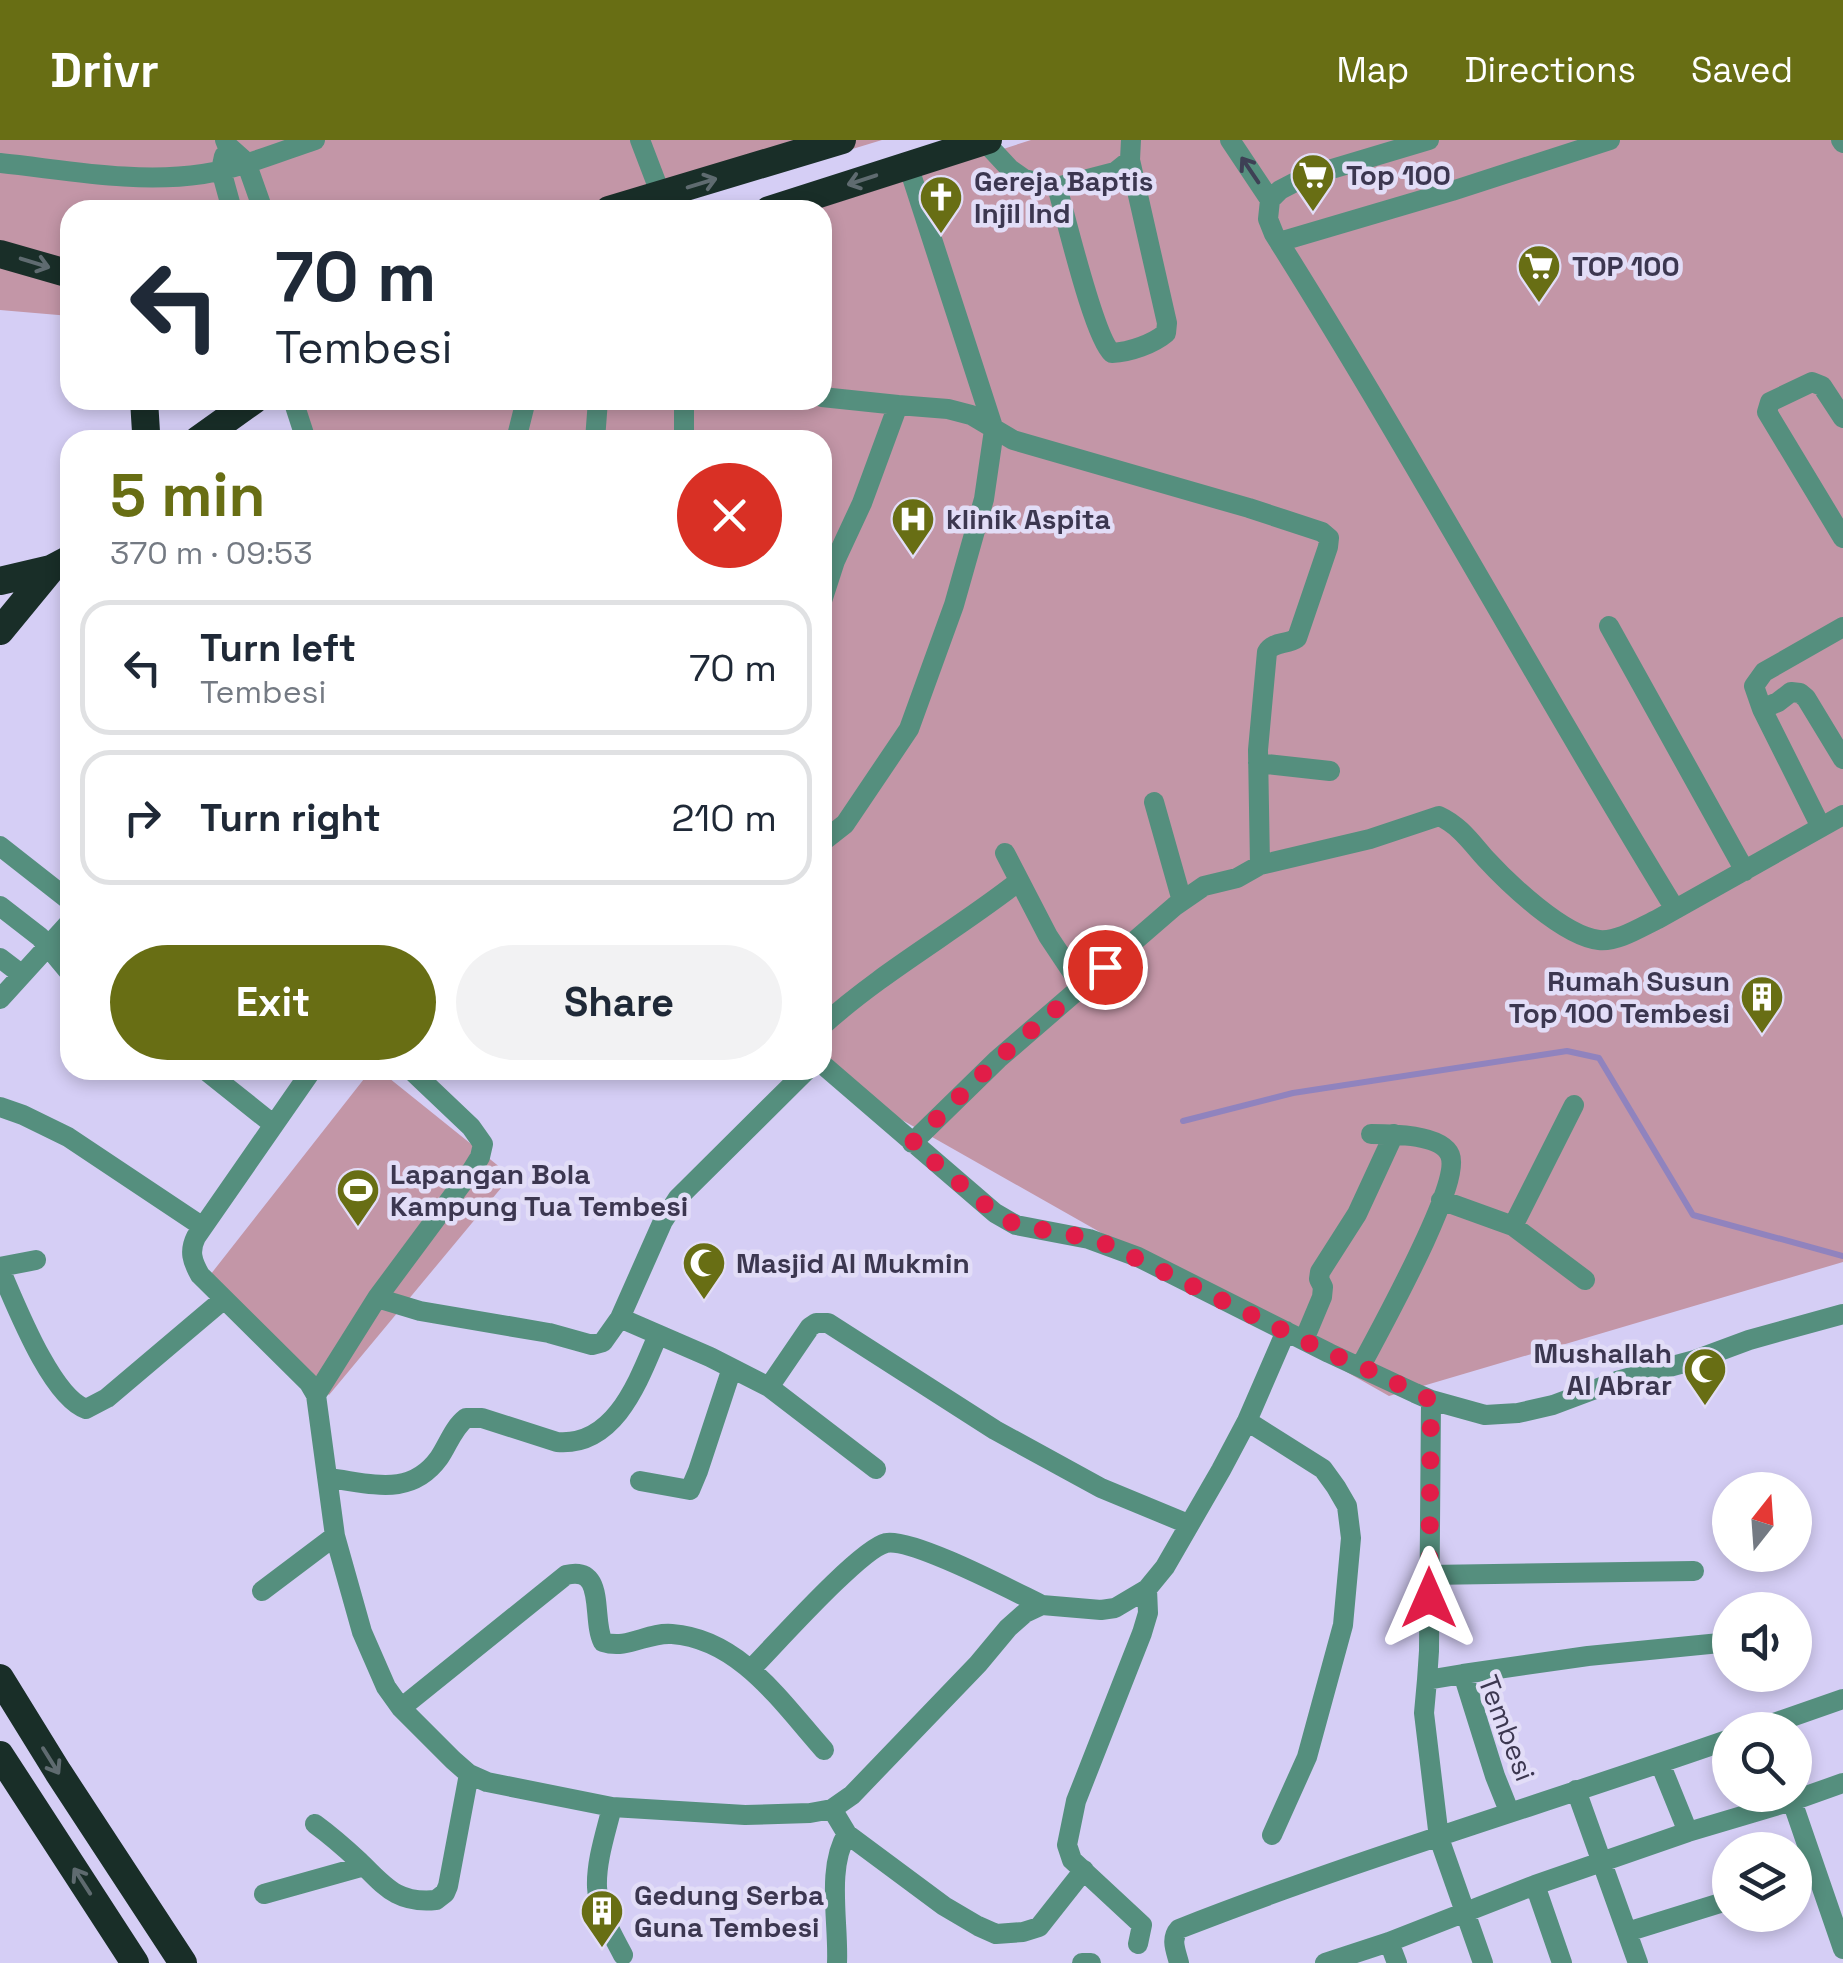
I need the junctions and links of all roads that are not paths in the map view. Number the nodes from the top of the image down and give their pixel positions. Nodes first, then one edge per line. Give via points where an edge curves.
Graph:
1 (316, 140) edge
2 (640, 140) edge
3 (842, 140) edge
4 (1230, 140) edge
5 (1429, 140) edge
6 (1610, 140) edge
7 (986, 141) edge
8 (226, 142) edge
9 (1130, 150) edge
10 (246, 162) junction
11 (0, 163) edge
12 (908, 166) junction
13 (221, 170) junction
14 (1057, 187) junction
15 (661, 195) junction
16 (229, 200) edge
17 (259, 200) edge
18 (643, 200) edge
19 (801, 200) edge
20 (1270, 200) junction
21 (1280, 242) junction
22 (0, 254) edge
23 (60, 271) edge
24 (832, 398) edge
25 (898, 405) junction
26 (240, 410) edge
27 (1843, 418) edge
28 (212, 430) edge
29 (994, 430) junction
30 (1843, 538) edge
31 (60, 564) edge
32 (60, 565) edge
33 (832, 571) edge
34 (0, 582) edge
35 (1610, 626) dead end
36 (1843, 627) edge
37 (0, 631) edge
38 (1762, 709) junction
39 (1843, 759) edge
40 (1258, 763) junction
41 (1330, 771) dead end
42 (1154, 802) dead end
43 (1843, 815) edge
44 (1821, 826) junction
45 (832, 834) edge
46 (0, 846) edge
47 (1004, 853) dead end
48 (1260, 865) junction
49 (1745, 870) junction
50 (1018, 882) junction
51 (60, 894) edge
52 (1182, 901) junction
53 (0, 906) edge
54 (1674, 909) junction
55 (60, 933) edge
56 (48, 946) junction
57 (0, 958) edge
58 (60, 961) edge
59 (21, 974) junction
60 (1082, 987) junction
61 (0, 1000) edge
62 (832, 1017) edge
63 (832, 1073) edge
64 (217, 1080) edge
65 (305, 1080) edge
66 (422, 1080) edge
67 (797, 1080) edge
68 (1574, 1105) dead end
69 (0, 1107) edge
70 (274, 1126) junction
71 (1372, 1134) dead end
72 (1394, 1134) junction
73 (912, 1143) junction
74 (1441, 1200) junction
75 (1513, 1226) junction
76 (203, 1227) junction
77 (36, 1260) dead end
78 (0, 1268) edge
79 (1585, 1280) dead end
80 (224, 1298) junction
81 (377, 1298) junction
82 (1843, 1314) edge
83 (620, 1318) junction
84 (658, 1335) junction
85 (1295, 1335) junction
86 (1361, 1366) junction
87 (732, 1368) junction
88 (768, 1387) junction
89 (316, 1394) junction
90 (1431, 1400) junction
91 (1247, 1420) junction
92 (876, 1469) dead end
93 (328, 1478) junction
94 (640, 1481) dead end
95 (1188, 1524) junction
96 (336, 1536) junction
97 (1694, 1572) dead end
98 (1428, 1575) junction
99 (1147, 1590) junction
100 (262, 1591) dead end
101 (1042, 1605) junction
102 (1712, 1644) edge
103 (751, 1669) junction
104 (1463, 1674) junction
105 (0, 1678) edge
106 (1426, 1680) junction
107 (1843, 1699) edge
108 (401, 1708) junction
109 (1806, 1712) edge
110 (1712, 1744) edge
111 (824, 1750) dead end
112 (0, 1755) edge
113 (1660, 1763) junction
114 (468, 1774) junction
115 (1843, 1782) edge
116 (1576, 1790) junction
117 (1812, 1794) edge
118 (1507, 1805) junction
119 (612, 1807) junction
120 (832, 1809) junction
121 (1755, 1812) edge
122 (1796, 1812) edge
123 (314, 1824) dead end
124 (1688, 1832) junction
125 (847, 1834) junction
126 (1272, 1835) dead end
127 (1439, 1838) junction
128 (1602, 1863) junction
129 (364, 1866) junction
130 (1084, 1870) junction
131 (1817, 1874) junction
132 (1812, 1875) edge
133 (1535, 1885) junction
134 (264, 1894) dead end
135 (1712, 1906) edge
136 (1466, 1912) junction
137 (1627, 1932) junction
138 (1389, 1942) junction
139 (1138, 1944) dead end
140 (1843, 1949) edge
141 (623, 1955) dead end
142 (136, 1963) edge
143 (182, 1963) edge
144 (837, 1963) edge
145 (1082, 1963) edge
146 (1091, 1963) edge
147 (1179, 1963) edge
148 (1325, 1963) edge
149 (1397, 1963) edge
150 (1483, 1963) edge
151 (1562, 1963) edge
152 (1638, 1963) edge

1 - 10 street
2 - 15 street
15 -> 3 highway
20 -> 4 street
5 - 20 street via 1305,177
6 - 21 street
7 - 12 highway
7 - 14 street via 1024,179
8 - 10 street
8 - 13 street
9 - 14 street via 1115,172
9 - 14 street via 1167,322 1166,333 1153,342 1121,352 1106,347
10 - 13 street
10 - 17 street
11 - 13 street via 142,178
12 -> 19 highway
12 - 29 street
13 - 16 street
15 - 18 highway
20 - 21 street via 1268,219
21 - 54 street
22 -> 23 highway
24 - 25 street
25 - 29 street via 960,412
25 - 33 street
26 - 28 highway
27 - 30 street via 1812,382 1770,402 1768,412
29 - 40 street via 1328,536 1297,638 1267,652
29 - 45 street via 984,499 954,605 909,728
31 - 34 highway
32 - 37 highway
35 - 49 street
36 - 38 street via 1764,672 1754,686
38 - 39 street via 1800,693
38 - 44 street
40 - 41 street
40 - 48 street
42 - 52 street
43 - 44 street
44 - 49 street
46 - 51 street
47 - 50 street
48 - 52 street
48 - 54 street via 1439,816 1453,822 1510,886 1583,936 1610,939
49 - 54 street
50 - 60 street
50 - 62 street
52 - 60 street
53 - 56 street
55 - 56 street
56 - 58 street
56 - 59 street
57 - 59 street
59 - 61 street
60 - 73 street
63 - 73 street
64 - 70 street
65 - 70 street
66 - 81 street via 484,1144
67 - 83 street via 678,1198
68 - 75 street
69 - 76 street via 68,1137
70 - 76 street
71 - 72 street
72 - 74 street via 1449,1152
72 - 85 street via 1357,1214 1320,1272 1322,1297
73 - 85 street via 1016,1225 1111,1246
74 - 75 street
74 - 86 street
75 - 79 street
76 - 80 street via 192,1258
77 - 78 street
78 - 80 street via 34,1345 86,1410
80 - 89 street
81 - 83 street via 592,1344 603,1342
81 - 89 street
82 - 90 street via 1518,1413 1485,1415
83 - 84 street
84 - 87 street
84 - 93 street via 627,1402 587,1439 557,1442 472,1417 461,1421 428,1473 415,1480
85 - 86 street
85 - 91 street
86 - 90 street
87 - 88 street
87 - 94 street via 690,1490
88 - 92 street
88 - 95 street via 810,1328 828,1323 995,1430 1100,1488
89 - 93 street
90 - 98 street
91 - 95 street
91 - 126 street via 1323,1469 1346,1506 1351,1538 1343,1625 1307,1757
93 - 96 street
95 - 99 street
96 - 100 street
96 - 108 street via 362,1632
97 - 98 street
98 - 106 street
99 - 101 street via 1115,1608
99 - 130 street via 1142,1632 1070,1824 1069,1852
101 - 103 street via 910,1545 884,1544 829,1588
101 - 120 street via 1008,1628
102 - 104 street
103 - 108 street via 688,1636 603,1642 592,1582 574,1573
103 - 111 street
104 - 106 street, Tembesi
104 - 118 street, Tembesi
105 -> 143 highway
106 - 127 street
107 - 109 street
108 - 114 street
110 - 113 street
142 -> 112 highway
113 - 116 street
113 - 124 street
114 - 119 street
114 - 129 street via 448,1886 440,1898 395,1894
115 - 117 street
116 - 118 street
116 - 128 street
118 - 127 street
119 - 120 street via 745,1814
119 - 141 street via 597,1890
120 - 125 street
121 - 124 street
122 - 131 street
123 - 129 street
124 - 128 street
125 - 130 street via 944,1906 996,1934 1038,1927
125 - 144 street via 836,1878
127 - 136 street
127 - 147 street via 1180,1929 1174,1935
128 - 133 street
128 - 137 street
129 - 134 street
130 - 139 street via 1142,1924
131 - 132 street
131 - 140 street
133 - 136 street
133 - 151 street
135 - 137 street
136 - 138 street
136 - 150 street
137 - 152 street
138 - 148 street
138 - 149 street
145 - 146 street

